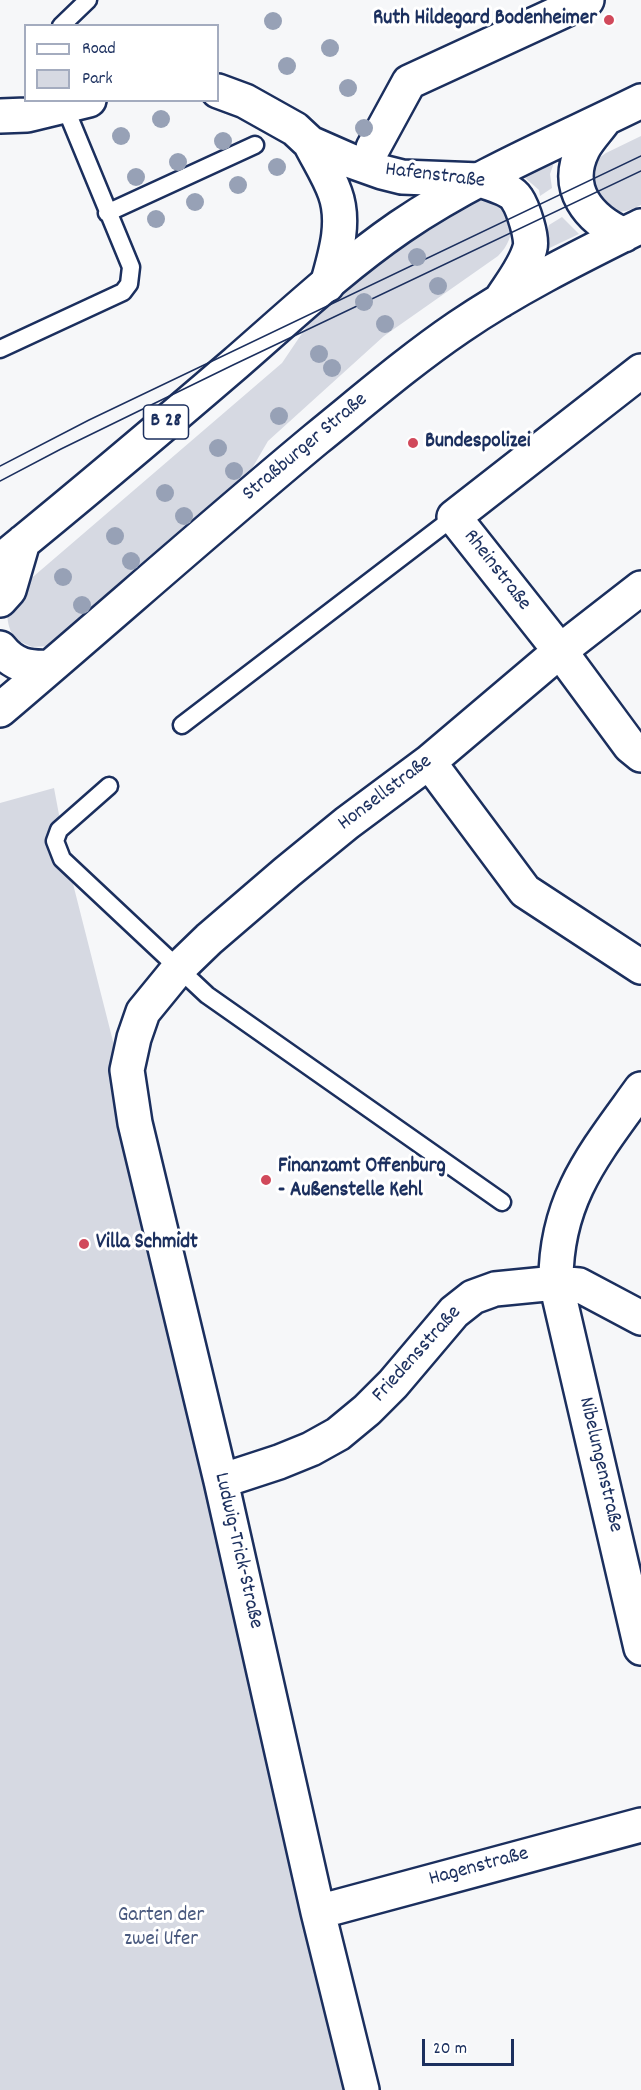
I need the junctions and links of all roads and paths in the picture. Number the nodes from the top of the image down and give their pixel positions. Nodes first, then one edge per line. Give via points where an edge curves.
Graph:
1 (88, 0) edge
2 (587, 0) edge
3 (63, 24) edge
4 (219, 92) edge
5 (641, 101) edge
6 (77, 104) edge
7 (19, 111) edge
8 (607, 118) junction
9 (310, 143) junction
10 (255, 145) dead end
11 (373, 148) dead end
12 (480, 180) junction
13 (107, 213) junction
14 (632, 231) edge
15 (327, 285) junction
16 (499, 302) junction
17 (0, 349) edge
18 (641, 371) edge
19 (454, 517) junction
20 (11, 552) edge
21 (641, 588) edge
22 (0, 600) edge
23 (0, 648) edge
24 (560, 651) junction
25 (50, 667) junction
26 (0, 710) edge
27 (182, 725) dead end
28 (641, 755) edge
29 (429, 762) junction
30 (110, 786) dead end
31 (641, 967) edge
32 (179, 968) junction
33 (143, 1012) joint
34 (641, 1089) edge
35 (502, 1202) dead end
36 (556, 1283) junction
37 (640, 1315) edge
38 (221, 1481) junction
39 (641, 1648) edge
40 (641, 1825) edge
41 (318, 1912) junction
42 (362, 2090) edge

1 - 3 lane
2 - 11 street via 409,82
4 - 9 street, Hafenstraße via 244,101 295,129
5 - 8 street, B 28
6 - 7 street
6 - 13 lane
8 - 12 street, B 28
8 - 14 street via 583,149 577,186 592,214 608,227
9 - 12 street, Hafenstraße via 402,177
9 - 15 street, Hafenstraße via 335,194 339,212 338,249
10 - 13 lane
12 - 15 street, B 28 via 399,228
12 - 16 street, Hafenstraße via 517,198 528,226 531,247
13 - 17 lane via 130,267 129,284 123,292
14 - 16 street, Straßburger Straße
15 - 20 street, B 28
16 - 25 street, Straßburger Straße via 403,368
18 - 19 street, Rheinstraße
19 - 24 street, Rheinstraße
19 - 27 lane
20 - 22 street via 9,590
21 - 24 street, Honsellstraße
23 - 25 street via 20,665
24 - 28 street, Rheinstraße via 630,746
24 - 29 street, Honsellstraße
25 - 26 street, Straßburger Straße
29 - 31 street via 525,891
29 - 32 street, Honsellstraße via 287,872
30 - 32 lane via 59,830 55,841 58,853
32 - 33 street, Honsellstraße
32 - 35 lane via 207,995
33 - 38 street, Ludwig-Trick-Straße via 128,1070 135,1123
34 - 36 street via 582,1173 570,1197 561,1229
36 - 37 street, Friedensstraße via 579,1285
36 - 38 street, Friedensstraße via 495,1289 472,1297 454,1312 393,1384 338,1434 300,1454
36 - 39 street, Nibelungenstraße
38 - 41 street, Ludwig-Trick-Straße
40 - 41 street, Hagenstraße
41 - 42 street, Ludwig-Trick-Straße

